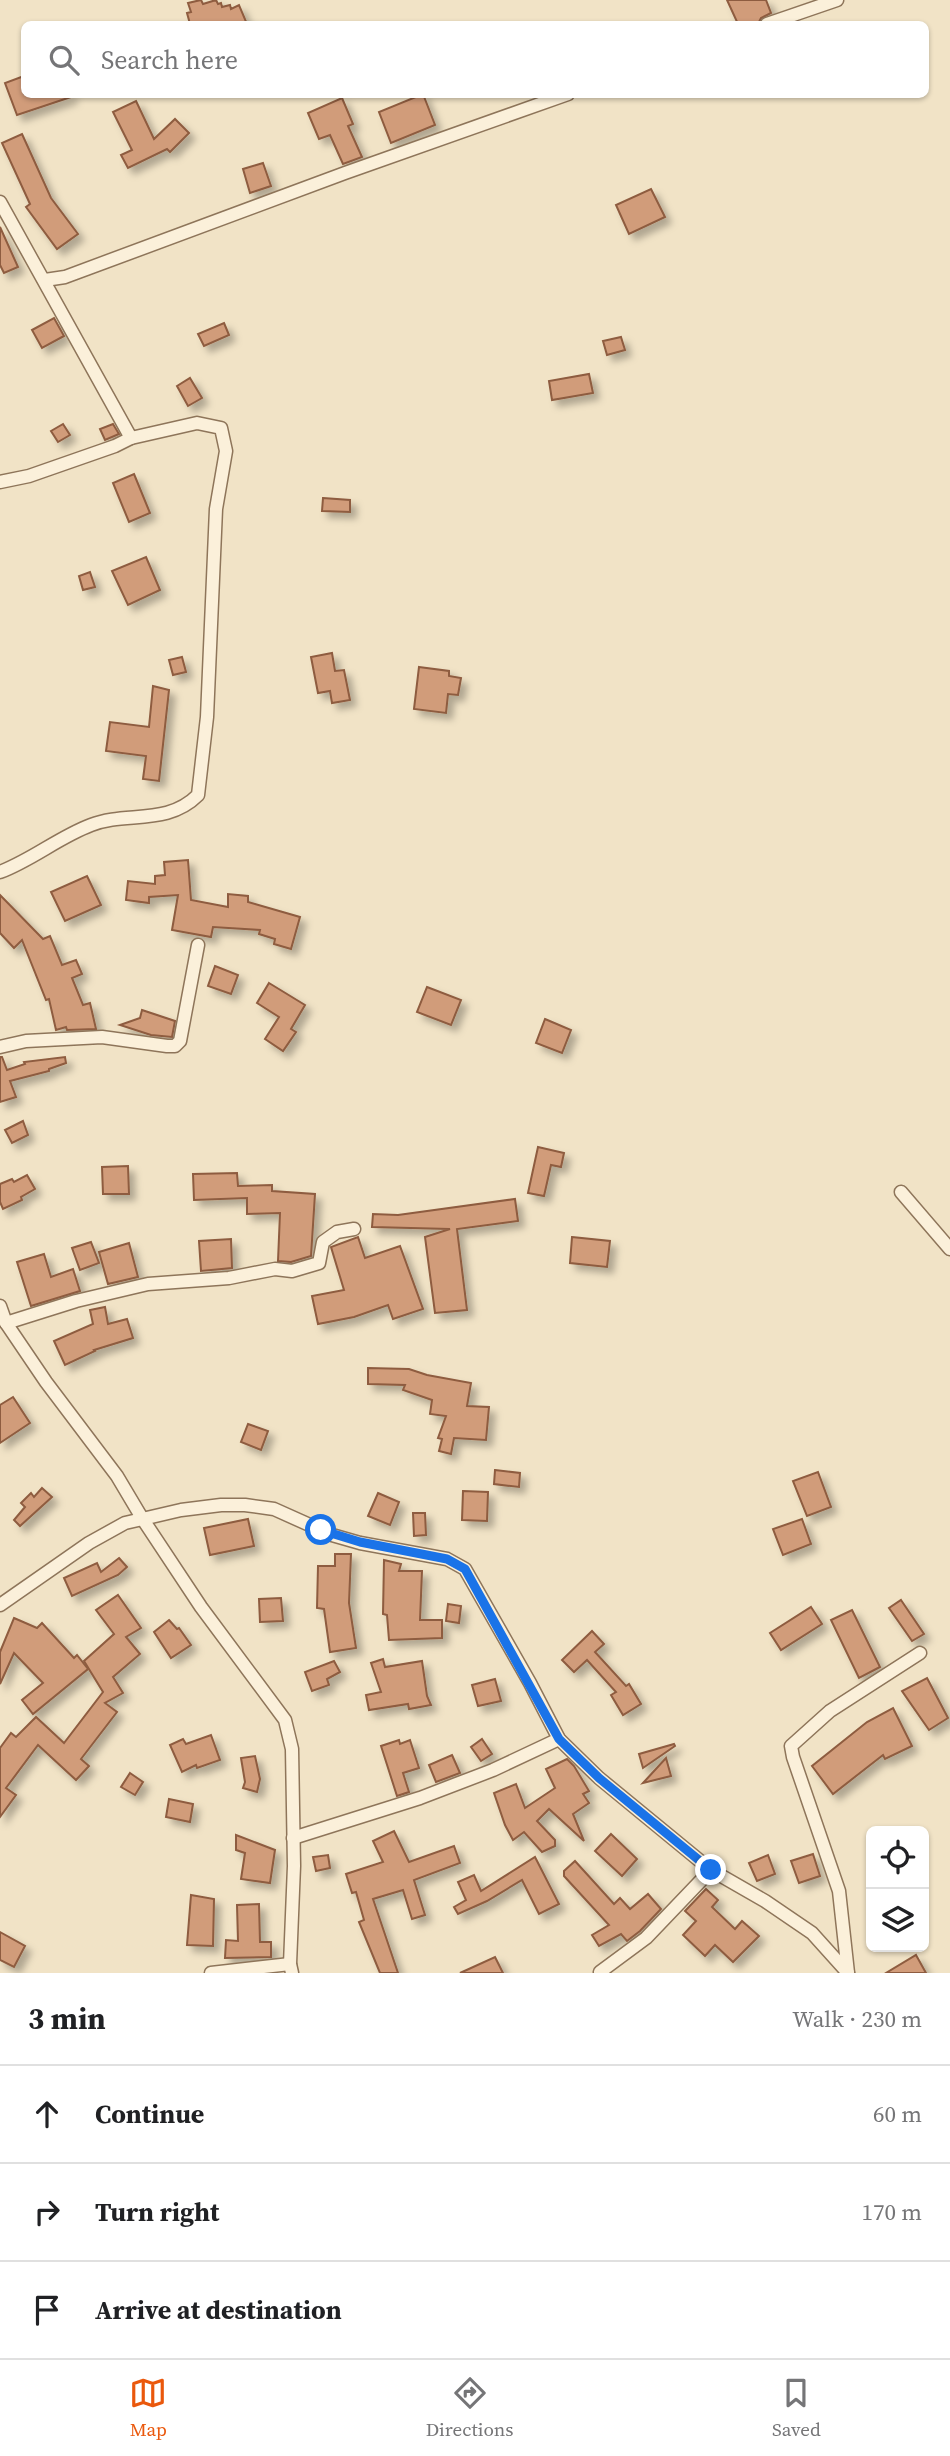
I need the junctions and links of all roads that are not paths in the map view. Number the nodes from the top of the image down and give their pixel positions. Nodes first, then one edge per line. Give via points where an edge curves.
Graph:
1 (837, 0) edge
2 (776, 21) edge
3 (557, 98) edge
4 (0, 202) edge
5 (45, 280) junction
6 (131, 438) junction
7 (0, 482) edge
8 (0, 872) edge
9 (198, 945) dead end
10 (0, 1047) edge
11 (901, 1192) dead end
12 (354, 1229) dead end
13 (950, 1249) edge
14 (0, 1306) edge
15 (6, 1323) junction
16 (142, 1518) junction
17 (0, 1605) edge
18 (920, 1653) dead end
19 (559, 1739) junction
20 (292, 1838) junction
21 (711, 1870) junction
22 (291, 1969) edge
23 (600, 1972) edge
24 (211, 1973) edge

1 - 2 street
3 - 5 street via 65,277
4 - 5 street
5 - 6 street
6 - 7 street via 29,476
6 - 8 street via 197,423 221,428 226,451 216,509 207,717 198,795 163,814 93,824
9 - 10 street via 176,1046 102,1037
11 - 13 street
12 - 15 street via 337,1232 323,1242 319,1263 309,1268 148,1284
14 - 15 street
15 - 16 street via 117,1476
16 - 17 street via 89,1543
16 - 19 street via 221,1505 254,1506 282,1512 332,1535 458,1564 465,1569
16 - 20 street via 285,1720 292,1749
18 - 21 street via 830,1711 791,1746 839,1891 848,1973 812,1933
19 - 20 street via 420,1798
19 - 21 street
20 - 22 street
21 - 23 street via 646,1938
22 - 24 street

